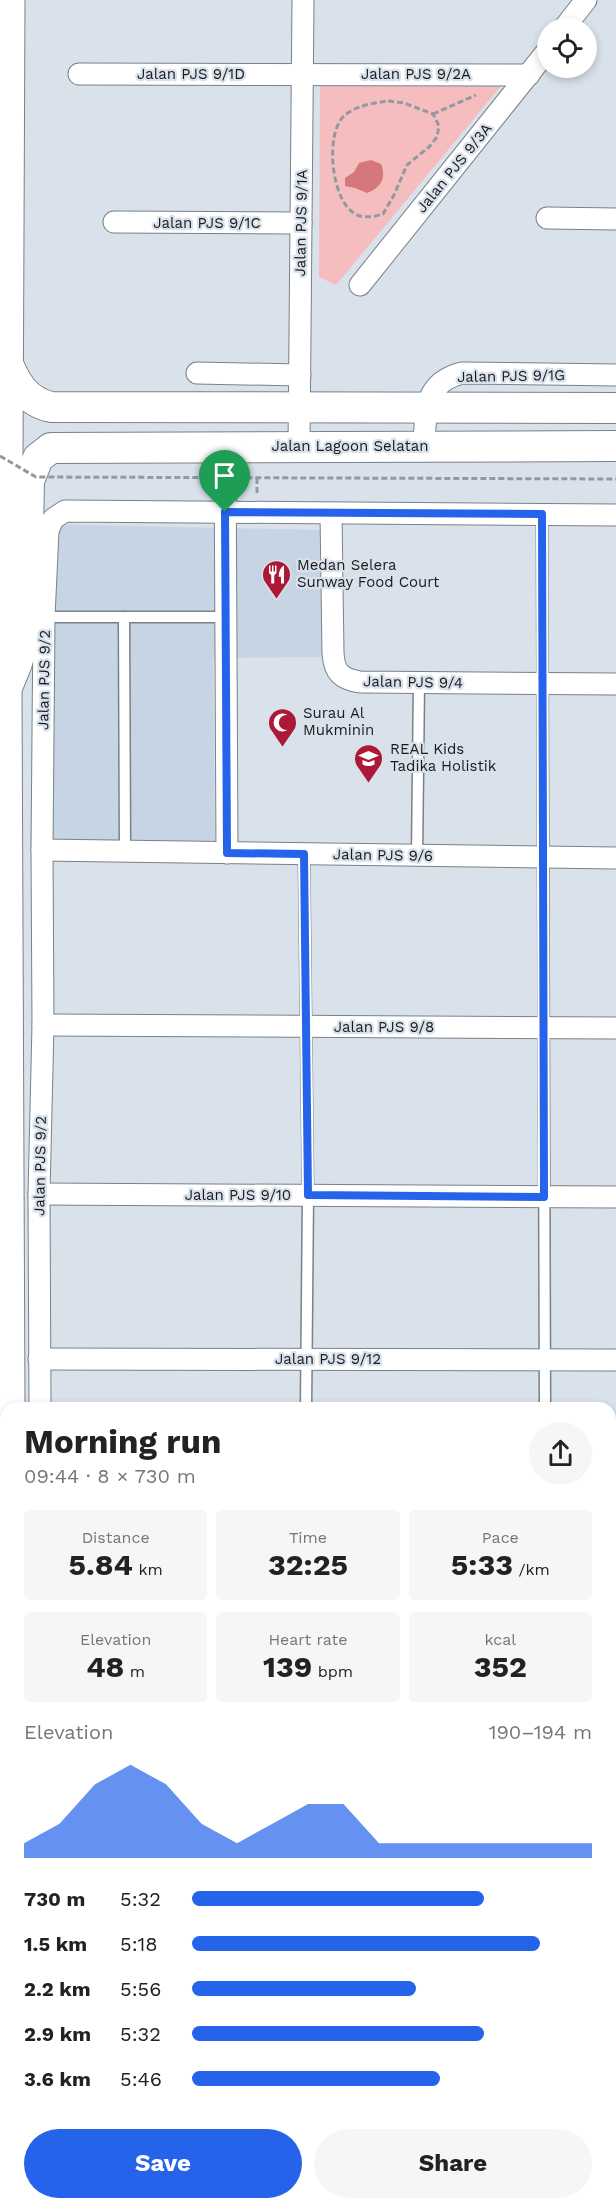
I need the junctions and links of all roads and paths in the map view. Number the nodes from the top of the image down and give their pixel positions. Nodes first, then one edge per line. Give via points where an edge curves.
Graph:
1 (8, 0) edge
2 (303, 0) edge
3 (586, 0) edge
4 (572, 18) edge
5 (537, 64) edge
6 (79, 74) dead end
7 (303, 74) junction
8 (529, 75) junction
9 (481, 93) dead end
10 (433, 114) junction
11 (547, 218) dead end
12 (616, 219) edge
13 (114, 222) dead end
14 (301, 223) junction
15 (360, 285) dead end
16 (6, 359) junction
17 (197, 373) dead end
18 (300, 375) junction
19 (616, 375) edge
20 (300, 408) junction
21 (616, 408) edge
22 (426, 409) junction
23 (225, 446) junction
24 (299, 446) junction
25 (424, 446) junction
26 (616, 446) edge
27 (0, 456) edge
28 (616, 479) edge
29 (225, 512) junction
30 (332, 514) junction
31 (542, 514) junction
32 (616, 515) edge
33 (44, 617) junction
34 (124, 617) junction
35 (226, 617) junction
36 (419, 682) junction
37 (543, 684) junction
38 (616, 684) edge
39 (5, 690) junction
40 (42, 850) junction
41 (125, 851) junction
42 (227, 853) junction
43 (304, 854) junction
44 (417, 855) junction
45 (544, 857) junction
46 (616, 858) edge
47 (44, 1025) junction
48 (306, 1026) junction
49 (544, 1027) junction
50 (616, 1028) edge
51 (39, 1194) junction
52 (308, 1195) junction
53 (544, 1197) junction
54 (616, 1197) edge
55 (39, 1359) junction
56 (306, 1359) junction
57 (545, 1360) junction
58 (616, 1360) edge
59 (8, 1402) edge
60 (40, 1402) edge
61 (306, 1402) edge
62 (545, 1402) edge

1 - 16 highway
2 - 7 street, Jalan PJS 9/1A
3 - 4 street
5 - 8 street, Jalan PJS 9/3A
6 - 7 street, Jalan PJS 9/1D
7 - 8 street, Jalan PJS 9/2A
7 - 14 street, Jalan PJS 9/1A
8 - 15 street, Jalan PJS 9/3A
9 - 10 path
10 - 10 path via 388,101 369,104 343,117 335,129 333,154 335,180 348,208 358,216 383,214 407,165 437,137 439,126
11 - 12 street
13 - 14 street, Jalan PJS 9/1C
14 - 18 street, Jalan PJS 9/1A
16 - 20 main road via 24,393 51,407
16 - 39 highway
17 - 18 street
18 - 20 street, Jalan PJS 9/1A
19 - 22 street, Jalan PJS 9/1G via 462,373 447,377 436,386
20 - 22 main road
20 - 24 street, Jalan PJS 9/1A
21 - 22 main road
22 - 25 street, Jalan PJS 9/1G
23 - 24 main road, Jalan Lagoon Selatan
23 - 29 street
23 - 39 main road, Jalan Lagoon Selatan via 51,448 38,458 29,481 26,631
24 - 25 main road, Jalan Lagoon Selatan
25 - 26 main road, Jalan Lagoon Selatan
27 - 28 path, bridge via 36,477
29 - 30 street, Jalan PJS 9/2
29 - 33 street, Jalan PJS 9/2 via 65,511 53,519 48,531
29 - 35 street
30 - 31 street, Jalan PJS 9/2
30 - 36 street, Jalan PJS 9/4 via 333,665 348,680
31 - 32 street, Jalan PJS 9/2
31 - 37 lane
33 - 34 lane
33 - 40 street, Jalan PJS 9/2
34 - 35 lane
34 - 41 lane
35 - 42 street
36 - 37 street, Jalan PJS 9/4
36 - 44 lane
37 - 38 street, Jalan PJS 9/4
37 - 45 lane
39 - 59 highway
40 - 41 street, Jalan PJS 9/6
40 - 47 street, Jalan PJS 9/2
41 - 42 street, Jalan PJS 9/6
42 - 43 street, Jalan PJS 9/6
43 - 44 street, Jalan PJS 9/6
43 - 48 lane
44 - 45 street, Jalan PJS 9/6
45 - 46 street, Jalan PJS 9/6
45 - 49 lane
47 - 48 street, Jalan PJS 9/8
47 - 51 street, Jalan PJS 9/2
48 - 49 street, Jalan PJS 9/8
48 - 52 lane
49 - 50 street, Jalan PJS 9/8
49 - 53 lane
51 - 52 street, Jalan PJS 9/10
51 - 55 street, Jalan PJS 9/2
52 - 53 street, Jalan PJS 9/10
52 - 56 lane
53 - 54 street, Jalan PJS 9/10
53 - 57 lane
55 - 56 street, Jalan PJS 9/12
55 - 60 street, Jalan PJS 9/2
56 - 57 street, Jalan PJS 9/12
56 - 61 lane
57 - 58 street, Jalan PJS 9/12
57 - 62 lane

